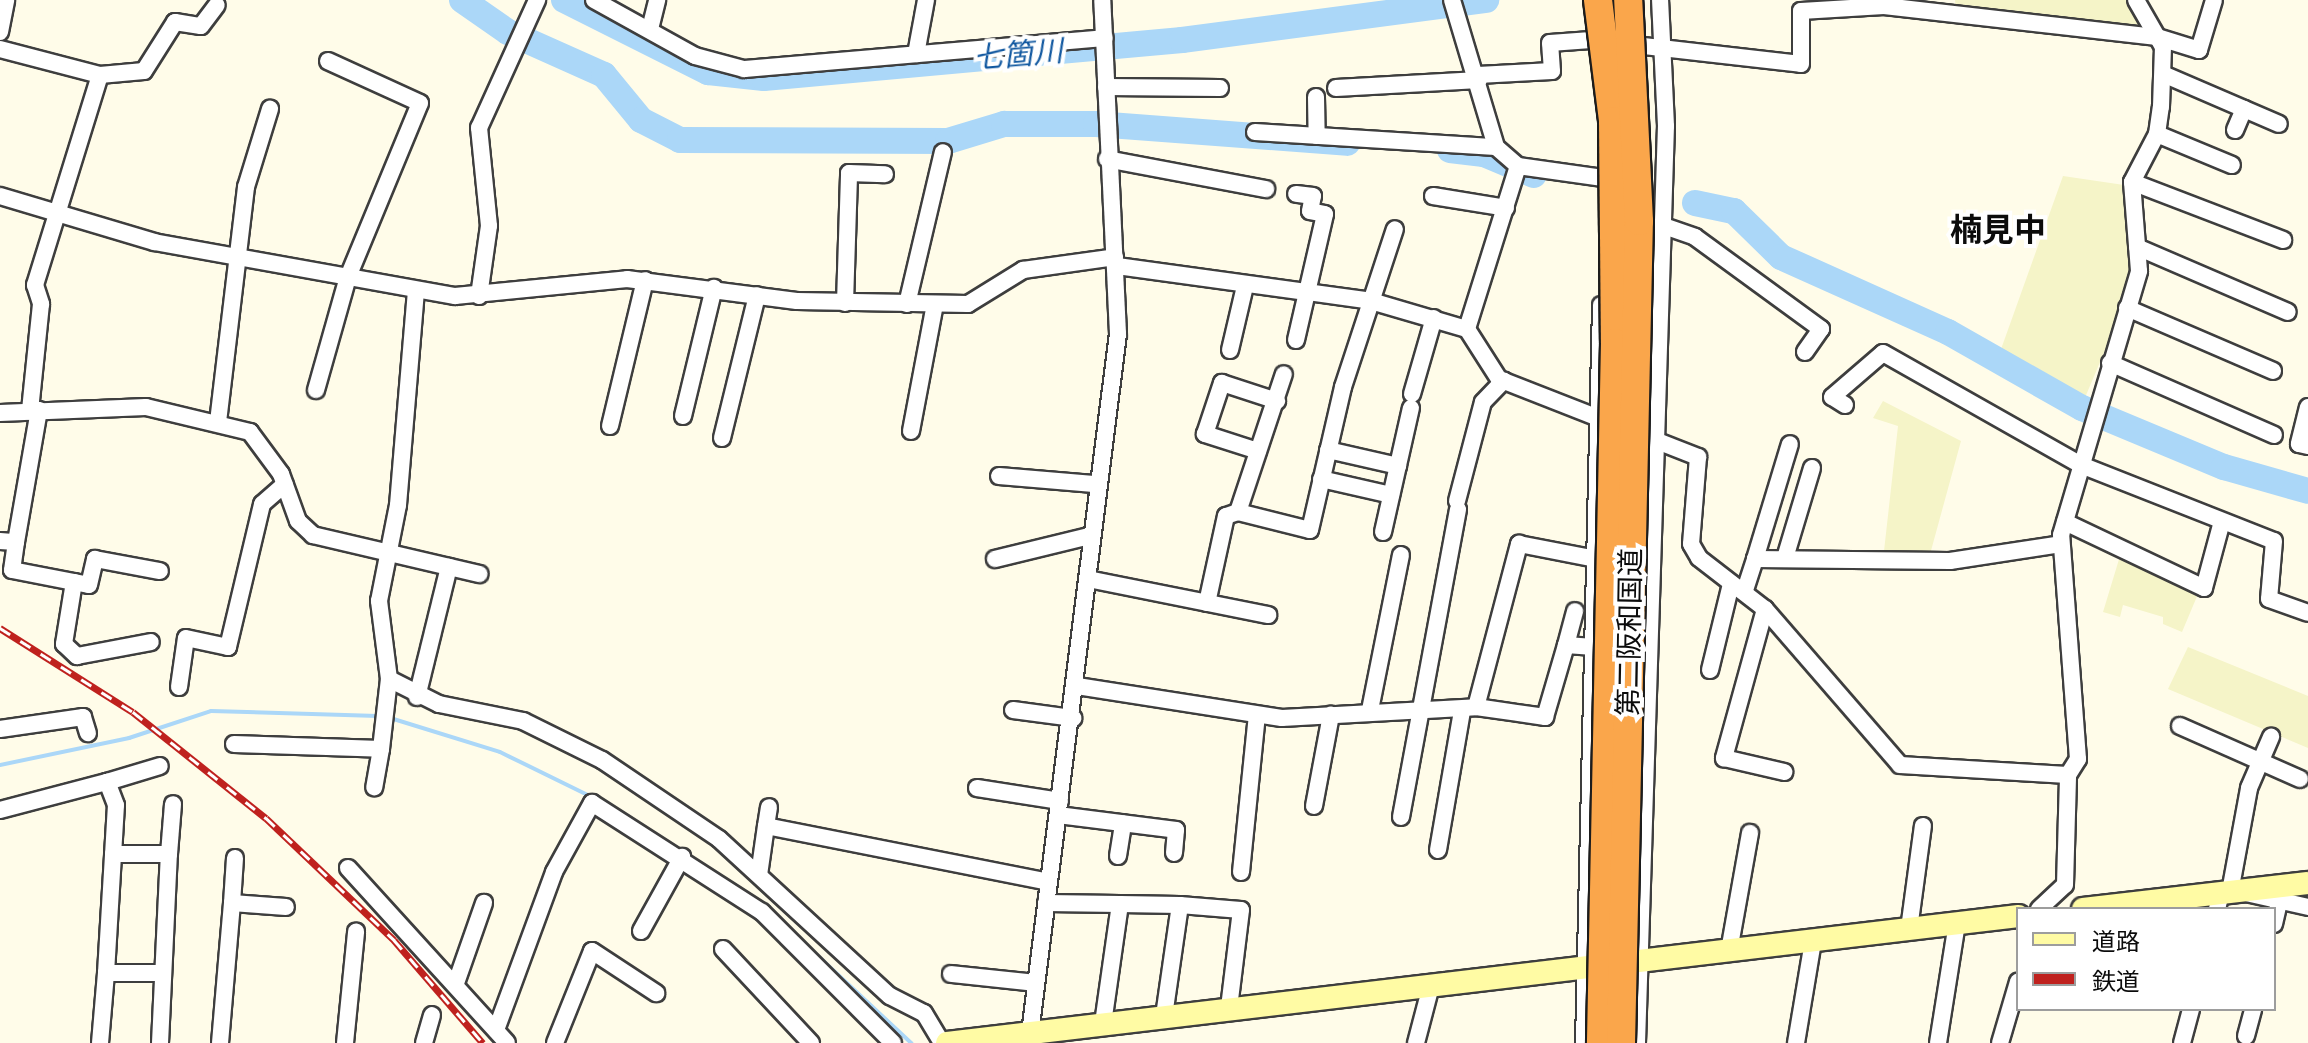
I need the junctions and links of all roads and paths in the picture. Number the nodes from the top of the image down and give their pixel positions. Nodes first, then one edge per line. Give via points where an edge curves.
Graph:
1 (6, 0) edge
2 (537, 0) edge
3 (594, 0) edge
4 (657, 0) edge
5 (926, 0) edge
6 (1102, 0) edge
7 (1584, 0) edge
8 (1598, 0) edge
9 (1615, 0) edge
10 (1628, 0) edge
11 (1644, 0) edge
12 (1660, 0) edge
13 (2136, 0) edge
14 (2214, 0) edge
15 (217, 5) dead end
16 (1454, 6) edge
17 (650, 29) junction
18 (0, 32) edge
19 (2157, 37) junction
20 (1591, 40) junction
21 (1105, 43) junction
22 (0, 49) edge
23 (1664, 49) junction
24 (916, 54) junction
25 (328, 61) dead end
26 (2163, 74) junction
27 (100, 75) junction
28 (1478, 77) junction
29 (1106, 87) junction
30 (1220, 88) dead end
31 (1336, 88) dead end
32 (1316, 97) dead end
33 (270, 109) dead end
34 (2244, 109) junction
35 (2279, 124) dead end
36 (2235, 130) dead end
37 (1255, 132) dead end
38 (2157, 134) junction
39 (1317, 136) junction
40 (1496, 147) junction
41 (943, 152) dead end
42 (1107, 159) junction
43 (2232, 165) dead end
44 (1517, 170) junction
45 (885, 174) dead end
46 (1603, 178) junction
47 (2132, 182) junction
48 (1266, 189) dead end
49 (1296, 194) dead end
50 (0, 196) edge
51 (1433, 196) dead end
52 (1506, 208) junction
53 (61, 209) junction
54 (1650, 223) junction
55 (1395, 229) dead end
56 (2283, 240) dead end
57 (2137, 247) junction
58 (239, 258) junction
59 (1116, 262) junction
60 (348, 277) junction
61 (645, 280) junction
62 (1245, 286) junction
63 (714, 288) junction
64 (416, 292) junction
65 (757, 295) junction
66 (1307, 295) junction
67 (479, 296) junction
68 (1371, 301) junction
69 (845, 303) junction
70 (907, 304) junction
71 (935, 304) junction
72 (2127, 308) junction
73 (2288, 312) dead end
74 (1434, 318) junction
75 (1467, 329) junction
76 (1296, 340) dead end
77 (1615, 343) junction
78 (1230, 350) dead end
79 (1805, 352) dead end
80 (2110, 363) junction
81 (2273, 371) dead end
82 (1284, 374) dead end
83 (1504, 380) junction
84 (316, 390) dead end
85 (1277, 401) junction
86 (1845, 405) dead end
87 (2308, 407) edge
88 (34, 410) junction
89 (0, 413) edge
90 (1598, 413) junction
91 (683, 416) dead end
92 (218, 422) junction
93 (610, 426) dead end
94 (911, 431) dead end
95 (1651, 434) junction
96 (2274, 435) dead end
97 (722, 438) dead end
98 (1790, 444) dead end
99 (2308, 446) edge
100 (1328, 450) junction
101 (1258, 451) junction
102 (2081, 465) junction
103 (1398, 466) junction
104 (1812, 468) dead end
105 (999, 476) dead end
106 (1321, 479) junction
107 (285, 484) junction
108 (1094, 484) junction
109 (1391, 495) junction
110 (1238, 512) junction
111 (2065, 522) junction
112 (2221, 525) junction
113 (1383, 532) dead end
114 (1089, 536) junction
115 (8, 541) edge
116 (2061, 544) junction
117 (387, 554) junction
118 (1401, 555) dead end
119 (1785, 558) junction
120 (995, 559) dead end
121 (1596, 559) junction
122 (1755, 559) junction
123 (449, 567) junction
124 (160, 571) dead end
125 (479, 574) dead end
126 (1088, 579) junction
127 (74, 582) junction
128 (1738, 587) junction
129 (1207, 603) junction
130 (1765, 609) junction
131 (1575, 611) dead end
132 (2308, 613) edge
133 (1268, 615) dead end
134 (151, 642) dead end
135 (1566, 645) junction
136 (1594, 647) junction
137 (1710, 670) dead end
138 (389, 679) junction
139 (1077, 686) junction
140 (179, 687) dead end
141 (417, 697) junction
142 (1417, 709) junction
143 (1469, 709) junction
144 (1013, 710) dead end
145 (1370, 710) junction
146 (1257, 715) junction
147 (1331, 715) junction
148 (1073, 718) junction
149 (2180, 726) dead end
150 (0, 729) edge
151 (88, 733) dead end
152 (2271, 737) dead end
153 (234, 744) dead end
154 (381, 749) junction
155 (2260, 762) junction
156 (160, 766) dead end
157 (1784, 772) dead end
158 (2068, 775) junction
159 (2300, 779) dead end
160 (107, 782) junction
161 (374, 787) dead end
162 (977, 788) dead end
163 (173, 804) dead end
164 (1314, 806) dead end
165 (769, 807) dead end
166 (1059, 808) junction
167 (0, 810) edge
168 (1401, 817) dead end
169 (1123, 823) junction
170 (766, 826) junction
171 (1923, 826) dead end
172 (1750, 833) dead end
173 (1438, 850) dead end
174 (1174, 853) dead end
175 (113, 854) junction
176 (169, 854) junction
177 (1118, 856) dead end
178 (682, 857) junction
179 (235, 858) dead end
180 (348, 868) dead end
181 (1241, 872) dead end
182 (759, 875) junction
183 (1049, 882) junction
184 (2308, 883) edge
185 (2227, 896) edge
186 (232, 903) junction
187 (484, 903) dead end
188 (1046, 903) junction
189 (2279, 903) junction
190 (1120, 904) junction
191 (1180, 905) junction
192 (286, 907) dead end
193 (2041, 907) edge
194 (2105, 907) edge
195 (2308, 907) edge
196 (2016, 916) edge
197 (2276, 916) edge
198 (1957, 923) junction
199 (1909, 929) junction
200 (641, 931) dead end
201 (356, 932) dead end
202 (1813, 941) junction
203 (723, 949) dead end
204 (1729, 951) junction
205 (1639, 964) junction
206 (1587, 970) junction
207 (106, 973) junction
208 (163, 973) junction
209 (951, 974) dead end
210 (456, 983) junction
211 (1036, 983) junction
212 (1431, 986) junction
213 (2016, 989) edge
214 (656, 993) dead end
215 (1229, 1008) junction
216 (2190, 1011) edge
217 (2252, 1011) edge
218 (432, 1015) dead end
219 (1164, 1016) junction
220 (1103, 1023) junction
221 (496, 1030) junction
222 (2246, 1036) dead end
223 (1030, 1038) edge
224 (100, 1043) edge
225 (160, 1043) edge
226 (220, 1043) edge
227 (345, 1043) edge
228 (424, 1043) edge
229 (507, 1043) edge
230 (555, 1043) edge
231 (811, 1043) edge
232 (893, 1043) edge
233 (945, 1043) edge
234 (1416, 1043) edge
235 (1584, 1043) edge
236 (1601, 1043) edge
237 (1621, 1043) edge
238 (1637, 1043) edge
239 (1796, 1043) edge
240 (1938, 1043) edge
241 (2000, 1043) edge
242 (2182, 1043) edge

1 - 18 street
2 - 67 street via 479,128 489,226
3 - 17 street
4 - 17 street
5 - 24 street
6 - 21 street
7 - 20 street
8 - 77 highway, bridge via 1613,121
9 - 77 highway, bridge via 1623,218
10 - 54 highway, bridge
11 - 54 highway, bridge
12 - 23 street
13 - 19 street
14 - 19 street via 2199,50
15 - 27 street via 201,26 175,22 144,71
16 - 28 street
17 - 24 street via 695,56 744,69
19 - 23 street via 1884,6 1801,11 1801,64
19 - 26 street
20 - 23 street
20 - 28 street via 1550,43 1552,71
20 - 46 street
21 - 24 street
21 - 29 street
22 - 27 street
23 - 54 street
25 - 60 street via 420,103
26 - 34 street
26 - 38 street
27 - 53 street
28 - 31 street
28 - 40 street
29 - 30 street
29 - 42 street
32 - 39 street
33 - 58 street via 253,151
34 - 35 street
34 - 36 street
37 - 39 street
38 - 43 street
38 - 47 street
39 - 40 street
40 - 44 street
41 - 70 street
42 - 48 street
42 - 59 street
44 - 46 street
44 - 52 street
45 - 69 street via 849,173
46 - 90 street
47 - 56 street
47 - 57 street
49 - 66 street via 1313,196 1310,211 1325,214
50 - 53 street
51 - 52 street
52 - 75 street
53 - 58 street via 154,242
53 - 88 street via 35,285 41,304
54 - 79 street via 1695,237 1821,329
54 - 95 street
54 - 237 highway, 第二阪和国道, bridge
55 - 68 street
57 - 72 street
57 - 73 street
58 - 60 street
58 - 92 street
59 - 62 street
59 - 71 street via 1023,270 968,304
59 - 108 street via 1118,334
60 - 64 street
60 - 84 street
61 - 63 street
61 - 67 street via 587,280
61 - 93 street
62 - 66 street
62 - 78 street
63 - 65 street
63 - 91 street
64 - 67 street
64 - 117 street
65 - 69 street
65 - 97 street
66 - 68 street
66 - 76 street
68 - 74 street
68 - 100 street
69 - 70 street
70 - 71 street
71 - 94 street
72 - 80 street
72 - 81 street
74 - 75 street
74 - 103 street
75 - 83 street
77 - 236 highway, 第二阪和国道, bridge
80 - 96 street
80 - 102 street
82 - 85 street
83 - 90 street
83 - 142 street via 1483,402
85 - 101 street
85 - 101 street via 1222,383 1205,434
86 - 102 street via 1832,397 1883,353
87 - 99 street via 2299,444
88 - 89 street
88 - 92 street via 146,407
88 - 115 street
90 - 95 street
90 - 121 street
92 - 107 street via 256,438
95 - 128 street via 1698,457 1691,544
95 - 205 street
98 - 122 street
100 - 103 street
100 - 106 street
101 - 110 street
102 - 111 street
102 - 112 street
103 - 109 street
104 - 119 street
105 - 108 street
106 - 109 street
106 - 110 street via 1310,530
107 - 117 street via 298,521 313,535
107 - 140 street via 262,504 228,647 186,638
108 - 114 street
109 - 113 street
110 - 129 street via 1226,516
111 - 112 street via 2204,588
111 - 116 street
112 - 132 street via 2274,541 2269,599
114 - 120 street
114 - 126 street
115 - 127 street via 12,570
116 - 119 street via 1950,561
116 - 158 street via 2078,728 2078,759
117 - 123 street
117 - 138 street via 379,614
118 - 145 street
119 - 122 street
121 - 136 street
121 - 143 street via 1519,544
122 - 128 street
123 - 125 street
123 - 141 street
124 - 127 street via 95,559 89,585
126 - 129 street
126 - 139 street
127 - 134 street via 64,644 77,656
128 - 130 street
128 - 137 street
129 - 133 street
130 - 157 street via 1724,758
130 - 158 street via 1900,765
131 - 135 street
135 - 136 street
135 - 143 street via 1545,717
136 - 206 street
138 - 141 street
138 - 154 street
139 - 146 street
139 - 148 street
141 - 182 street via 556,734 719,839
142 - 143 street
142 - 145 street
142 - 168 street
143 - 173 street
144 - 148 street
145 - 147 street
146 - 147 street
146 - 181 street
147 - 164 street
148 - 166 street
149 - 155 street
150 - 151 street via 83,717
152 - 155 street
153 - 154 street
154 - 161 street
155 - 159 street
155 - 185 street
156 - 160 street
158 - 193 street via 2065,885
160 - 167 street
160 - 175 street via 116,805
162 - 166 street
163 - 176 street
165 - 170 street
166 - 169 street
166 - 183 street
169 - 174 street via 1176,830
169 - 177 street
170 - 182 street
170 - 183 street
171 - 199 street
172 - 204 street
175 - 176 street
175 - 207 street
176 - 208 street
178 - 200 street
178 - 221 street via 592,803 554,872
178 - 232 street via 762,912
179 - 186 street
180 - 210 street
182 - 233 street via 890,996 924,1013
183 - 188 street
184 - 185 street
185 - 189 street
185 - 194 street
186 - 192 street
186 - 226 street
187 - 210 street
188 - 190 street
188 - 211 street
189 - 195 street
189 - 197 street
190 - 191 street
190 - 220 street
191 - 215 street via 1241,910
191 - 219 street
196 - 198 street
198 - 199 street
198 - 240 street
199 - 202 street
201 - 227 street
202 - 204 street
202 - 239 street
203 - 231 street
204 - 205 street
205 - 206 street
205 - 238 street
206 - 212 street
206 - 235 street
207 - 208 street
207 - 224 street
208 - 225 street
209 - 211 street
210 - 221 street
211 - 223 street
212 - 215 street
212 - 234 street
213 - 241 street
214 - 230 street via 592,951
215 - 219 street
216 - 242 street
217 - 222 street
218 - 228 street
219 - 220 street
220 - 223 street
221 - 229 street
223 - 233 street

